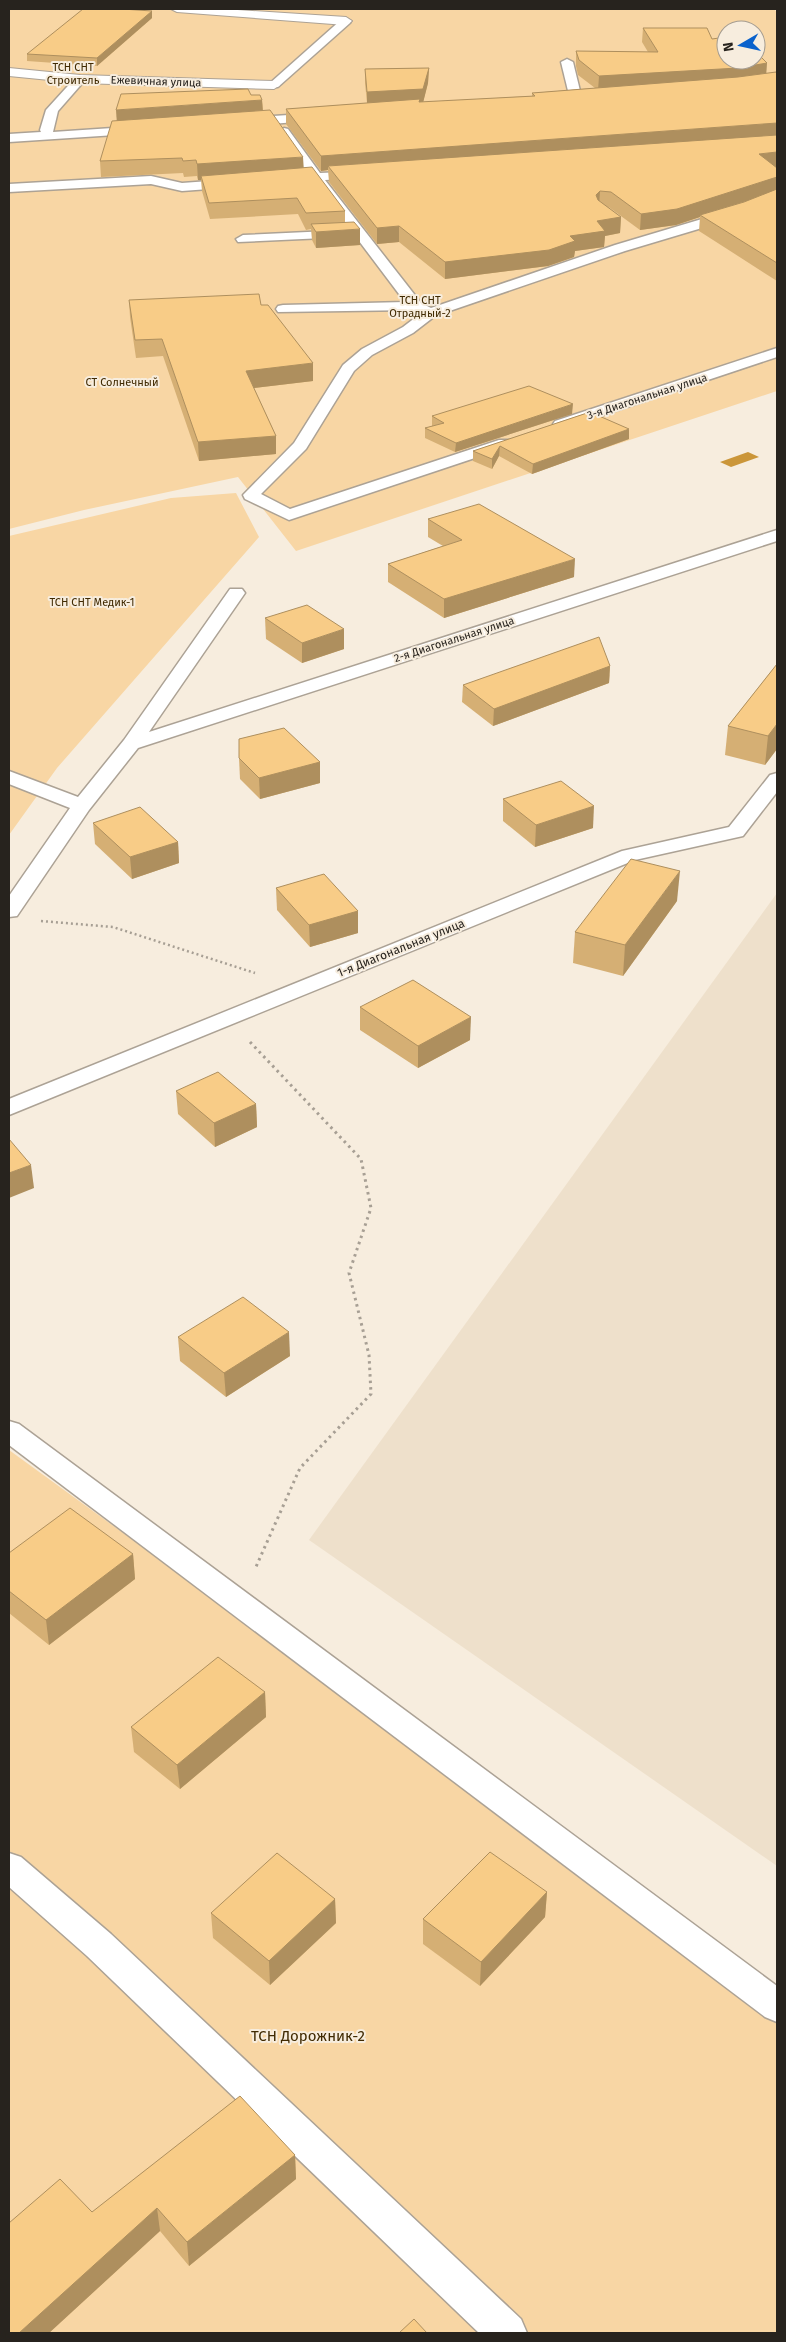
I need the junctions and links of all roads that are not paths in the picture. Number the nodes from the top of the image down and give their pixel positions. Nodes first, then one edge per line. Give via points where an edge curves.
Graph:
1 (177, 9) edge
2 (346, 21) joint
3 (566, 62) dead end
4 (9, 72) edge
5 (80, 78) junction
6 (274, 85) joint
7 (576, 99) edge
8 (332, 116) edge
9 (276, 120) junction
10 (236, 123) edge
11 (157, 129) edge
12 (49, 136) junction
13 (9, 138) edge
14 (375, 173) edge
15 (316, 177) junction
16 (268, 181) edge
17 (249, 182) edge
18 (9, 188) edge
19 (777, 198) edge
20 (627, 230) dead end
21 (359, 232) junction
22 (243, 239) dead end
23 (642, 242) junction
24 (416, 306) junction
25 (283, 309) dead end
26 (430, 313) junction
27 (777, 352) edge
28 (543, 430) edge
29 (524, 437) edge
30 (777, 535) edge
31 (236, 593) dead end
32 (131, 744) junction
33 (9, 776) edge
34 (777, 779) edge
35 (82, 806) junction
36 (9, 911) edge
37 (9, 1108) edge
38 (9, 1431) edge
39 (9, 1867) edge
40 (777, 2006) edge
41 (507, 2333) edge

1 - 2 street
2 - 6 lane
3 - 7 lane
4 - 5 street, Ежевичная улица
5 - 6 street, Ежевичная улица
5 - 12 lane via 52,110 46,130
8 - 9 lane
9 - 10 lane
9 - 15 lane
11 - 12 lane
12 - 13 lane
14 - 15 lane
15 - 16 lane
15 - 21 lane
17 - 18 lane via 182,187 151,180
19 - 23 lane
20 - 23 lane
21 - 22 lane
21 - 24 lane
23 - 26 lane
24 - 25 lane
24 - 26 lane
26 - 29 lane via 408,330 367,352 348,368 300,446 251,494 290,515
27 - 28 lane, 3-я Диагональная улица
30 - 32 lane, 2-я Диагональная улица
31 - 32 lane
32 - 35 lane
33 - 35 lane
34 - 37 lane, 1-я Диагональная улица via 736,832 629,855
35 - 36 lane
38 - 40 lane
39 - 41 lane via 99,1945

